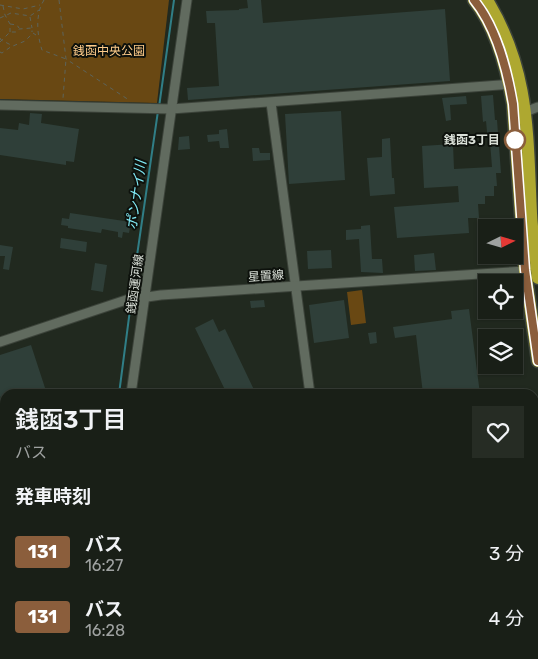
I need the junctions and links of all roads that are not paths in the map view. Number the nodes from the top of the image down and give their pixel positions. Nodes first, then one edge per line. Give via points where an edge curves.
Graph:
1 (187, 0) edge
2 (474, 0) edge
3 (487, 0) edge
4 (516, 84) junction
5 (271, 102) junction
6 (0, 105) edge
7 (538, 107) edge
8 (171, 109) junction
9 (525, 112) junction
10 (537, 264) edge
11 (525, 270) junction
12 (538, 278) edge
13 (296, 286) junction
14 (146, 298) junction
15 (0, 342) edge
16 (538, 361) edge
17 (132, 389) edge
18 (309, 389) edge

1 - 8 street, 銭函運河線
2 - 4 highway
3 - 4 highway via 508,40
4 - 5 street
4 - 9 highway
4 - 11 highway via 513,104
5 - 8 street
5 - 13 street
6 - 8 street
7 - 9 street
8 - 14 street, 銭函運河線
9 - 10 highway
10 - 11 street, 星置線
10 - 12 highway
11 - 13 street, 星置線
11 - 16 highway
13 - 14 street, 星置線
13 - 18 street
14 - 15 street, 星置線 via 130,300
14 - 17 street, 銭函運河線

